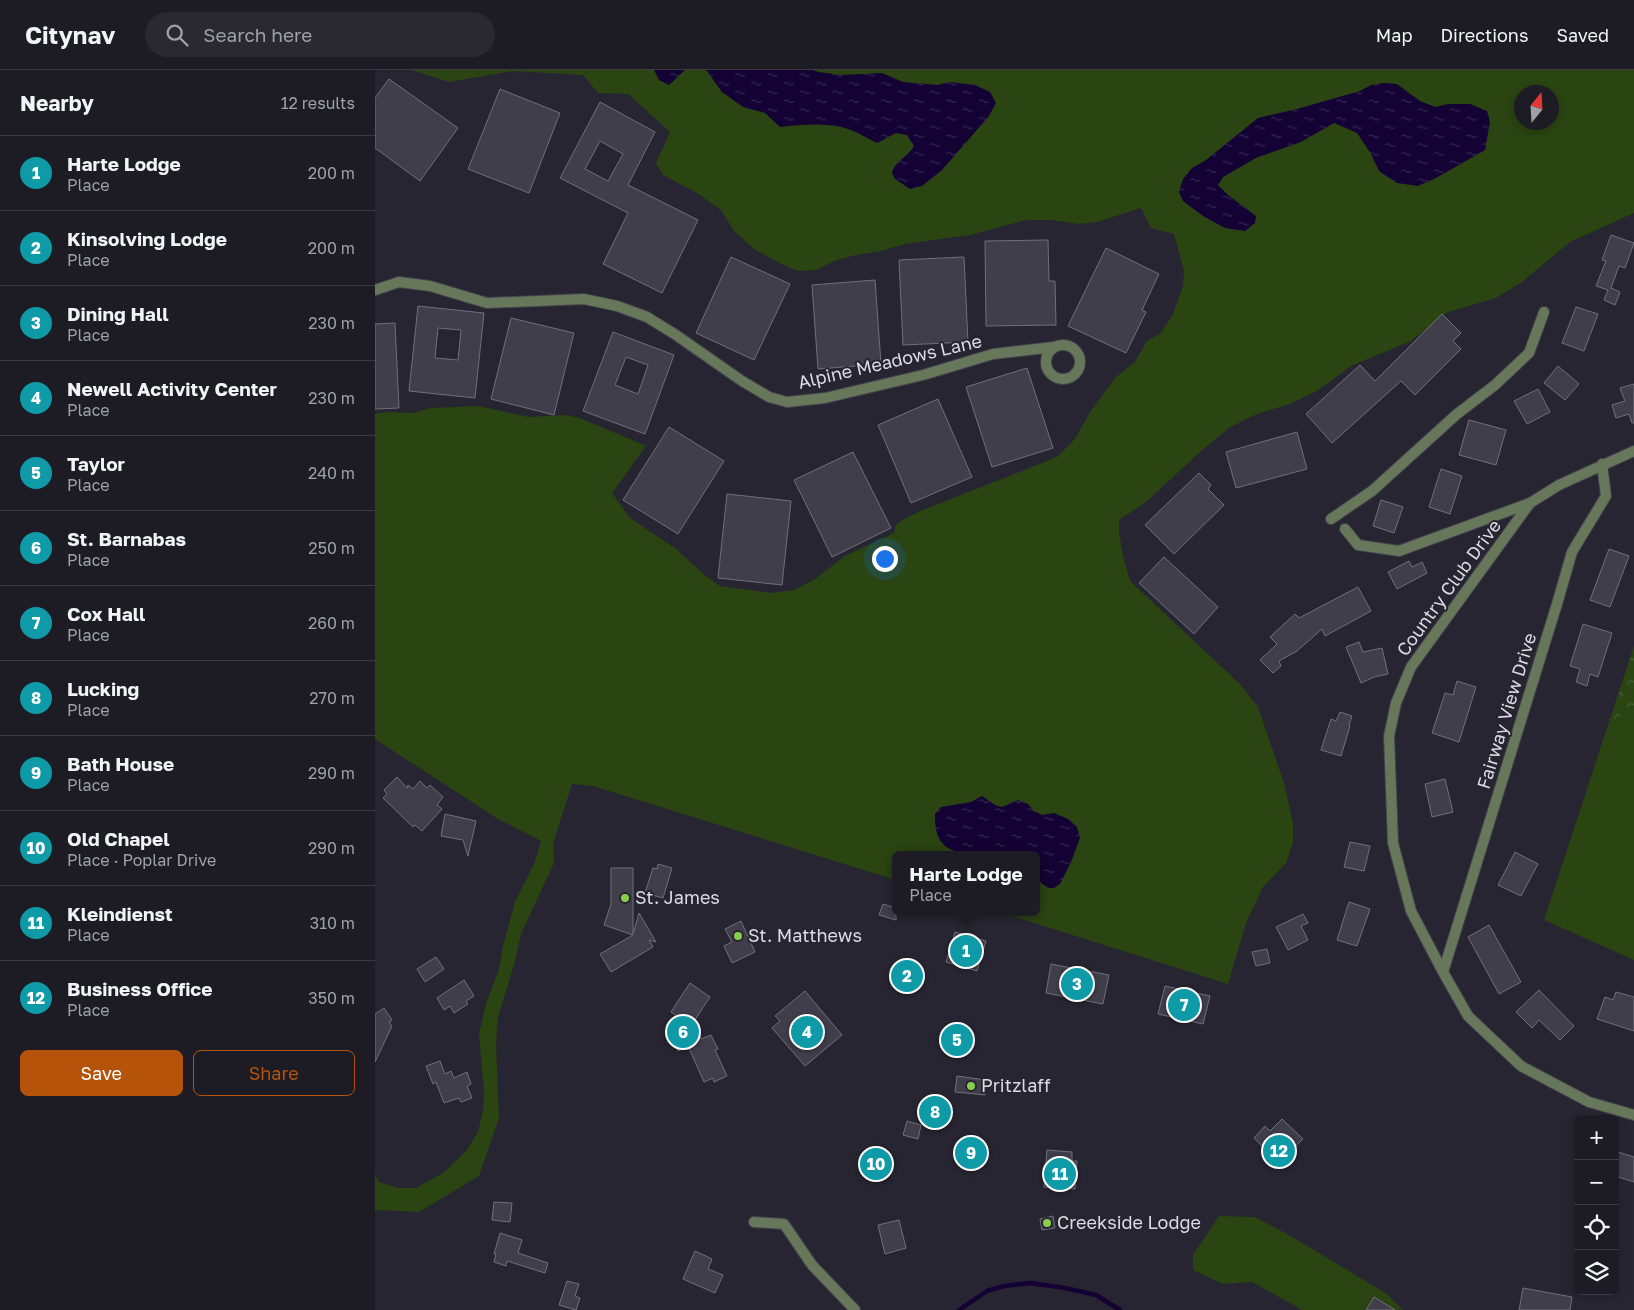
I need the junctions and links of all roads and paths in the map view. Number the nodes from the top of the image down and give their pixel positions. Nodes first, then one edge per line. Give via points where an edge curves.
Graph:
1 (375, 290) edge
2 (1545, 312) dead end
3 (1053, 347) dead end
4 (1634, 450) edge
5 (1602, 464) junction
6 (1530, 503) junction
7 (1331, 519) dead end
8 (1345, 529) dead end
9 (1443, 972) junction
10 (1634, 1115) edge
11 (754, 1222) dead end
12 (855, 1310) edge

1 - 3 street, Alpine Meadows Lane via 399,282 430,286 487,303 584,299 617,306 647,317 742,381 769,397 787,402 825,398 923,375 993,354
2 - 7 street via 1529,352 1495,385 1457,414 1372,491
4 - 5 street, Country Club Drive
5 - 6 street, Country Club Drive
5 - 9 street, Fairway View Drive via 1605,496 1572,552
6 - 8 street via 1399,551 1358,545
6 - 9 street, Country Club Drive via 1411,667 1396,703 1389,736 1393,843 1411,911
9 - 10 street, Country Club Drive via 1469,1016 1521,1066 1589,1102
11 - 12 street via 784,1224 812,1265

